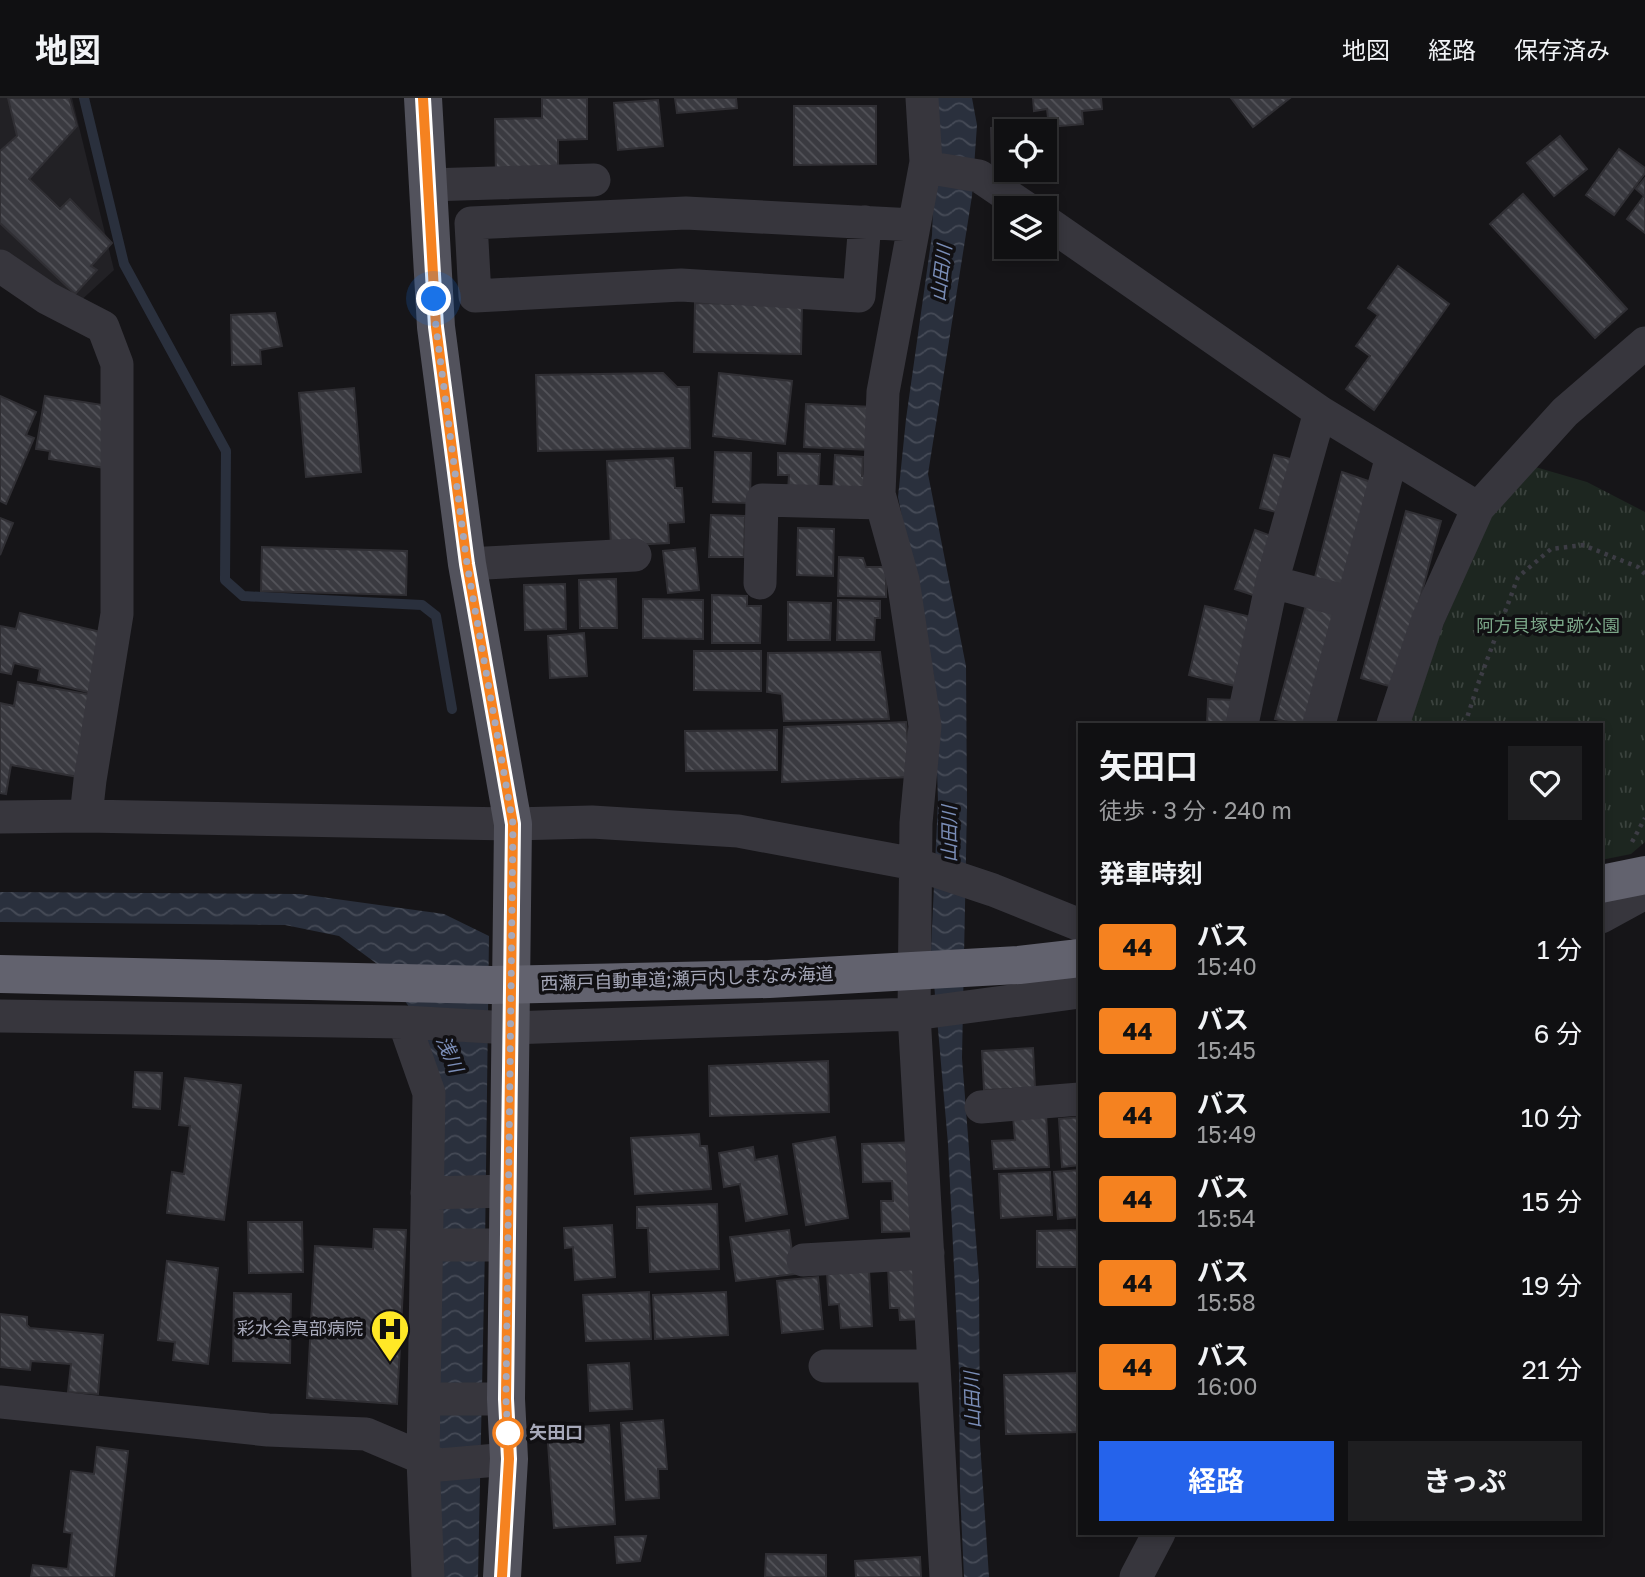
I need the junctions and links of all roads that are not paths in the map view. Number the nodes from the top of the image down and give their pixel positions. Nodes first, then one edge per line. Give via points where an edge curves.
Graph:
1 (423, 98) edge
2 (922, 98) edge
3 (927, 167) junction
4 (594, 180) dead end
5 (428, 185) junction
6 (1008, 196) edge
7 (865, 222) junction
8 (914, 225) junction
9 (1057, 229) edge
10 (0, 266) edge
11 (475, 296) junction
12 (434, 299) junction
13 (1645, 343) edge
14 (1320, 412) junction
15 (1392, 456) junction
16 (881, 503) junction
17 (1478, 508) junction
18 (635, 555) dead end
19 (467, 564) junction
20 (1272, 582) junction
21 (760, 583) dead end
22 (1352, 603) junction
23 (1242, 723) edge
24 (1320, 723) edge
25 (1393, 723) edge
26 (86, 816) junction
27 (0, 817) edge
28 (513, 824) junction
29 (915, 864) junction
30 (1645, 875) edge
31 (1603, 884) edge
32 (1645, 893) edge
33 (1603, 916) edge
34 (1078, 924) edge
35 (1078, 958) edge
36 (0, 974) edge
37 (1078, 992) edge
38 (914, 1014) junction
39 (0, 1016) edge
40 (404, 1022) junction
41 (510, 1028) junction
42 (1078, 1100) edge
43 (981, 1107) dead end
44 (507, 1191) junction
45 (429, 1193) junction
46 (428, 1245) junction
47 (507, 1245) junction
48 (928, 1253) junction
49 (803, 1260) dead end
50 (825, 1366) dead end
51 (934, 1366) junction
52 (425, 1399) junction
53 (506, 1399) junction
54 (0, 1402) edge
55 (497, 1460) junction
56 (431, 1462) junction
57 (1158, 1535) edge
58 (428, 1577) edge
59 (502, 1577) edge
60 (946, 1577) edge
61 (1136, 1577) edge

1 - 5 main road
2 - 3 street
3 - 6 street via 979,176
3 - 8 street
4 - 5 street
5 - 12 main road
7 - 8 street
7 - 11 street via 859,296 681,285
7 - 11 street via 687,213 471,223
8 - 16 street via 883,392
9 - 14 street
10 - 26 street via 47,298 103,327 117,363 117,614
11 - 12 street
12 - 19 main road
13 - 17 street via 1565,411
14 - 15 street
14 - 20 street
15 - 17 street
15 - 22 street
16 - 21 street via 762,500
16 - 29 street via 903,580 925,726
17 - 25 street via 1427,619
18 - 19 street
19 - 28 main road
20 - 22 street
20 - 23 street
22 - 24 street
26 - 27 street
26 - 28 street
28 - 29 street via 592,822 737,831
28 - 41 main road
29 - 34 street
29 - 38 street
30 - 31 highway
32 - 33 street
35 - 36 highway, 西瀬戸自動車道;瀬戸内しまなみ海道 via 769,979 505,984
37 - 38 street
38 - 41 street
38 - 48 street
39 - 40 street
40 - 41 street
40 - 45 street via 429,1093
41 - 44 main road
42 - 43 street
44 - 45 street
44 - 47 main road
45 - 46 street
46 - 47 street
46 - 52 street
47 - 53 main road
48 - 49 street
48 - 51 street
50 - 51 street
51 - 60 street
52 - 53 street
52 - 56 street
53 - 55 main road
54 - 56 street via 268,1430 366,1434
55 - 56 street
55 - 59 main road
56 - 58 street
57 - 61 street

